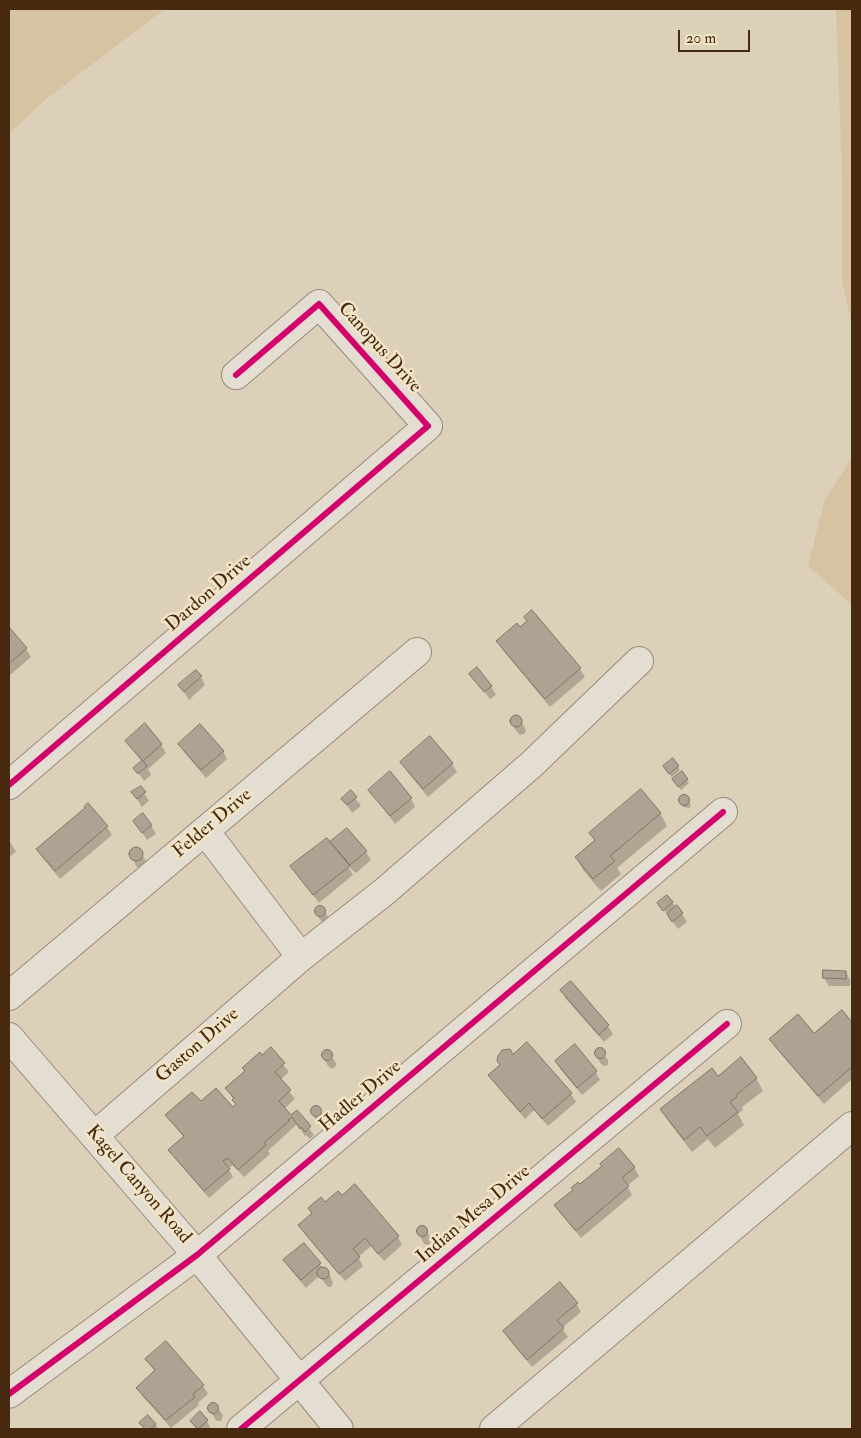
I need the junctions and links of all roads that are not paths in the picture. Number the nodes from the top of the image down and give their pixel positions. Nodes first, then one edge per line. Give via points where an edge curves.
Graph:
1 (236, 375) dead end
2 (428, 426) joint
3 (418, 652) dead end
4 (639, 661) dead end
5 (9, 785) edge
6 (723, 812) dead end
7 (205, 831) junction
8 (301, 957) junction
9 (9, 996) edge
10 (727, 1024) dead end
11 (9, 1037) edge
12 (852, 1126) edge
13 (95, 1135) junction
14 (198, 1255) junction
15 (299, 1381) junction
16 (9, 1394) edge
17 (241, 1429) edge
18 (339, 1429) edge
19 (494, 1429) edge

1 - 2 street, Canopus Drive via 319,304
2 - 5 street, Dardon Drive
3 - 7 street, Felder Drive
4 - 8 street, Gaston Drive via 532,764 384,892
6 - 14 street, Hadler Drive
7 - 8 street
7 - 9 street, Felder Drive
8 - 13 street, Gaston Drive
10 - 15 street, Indian Mesa Drive
11 - 13 street, Kagel Canyon Road
12 - 19 street
13 - 14 street, Kagel Canyon Road
14 - 15 street, Kagel Canyon Road
14 - 16 street, Hadler Drive
15 - 17 street, Indian Mesa Drive
15 - 18 street, Kagel Canyon Road

